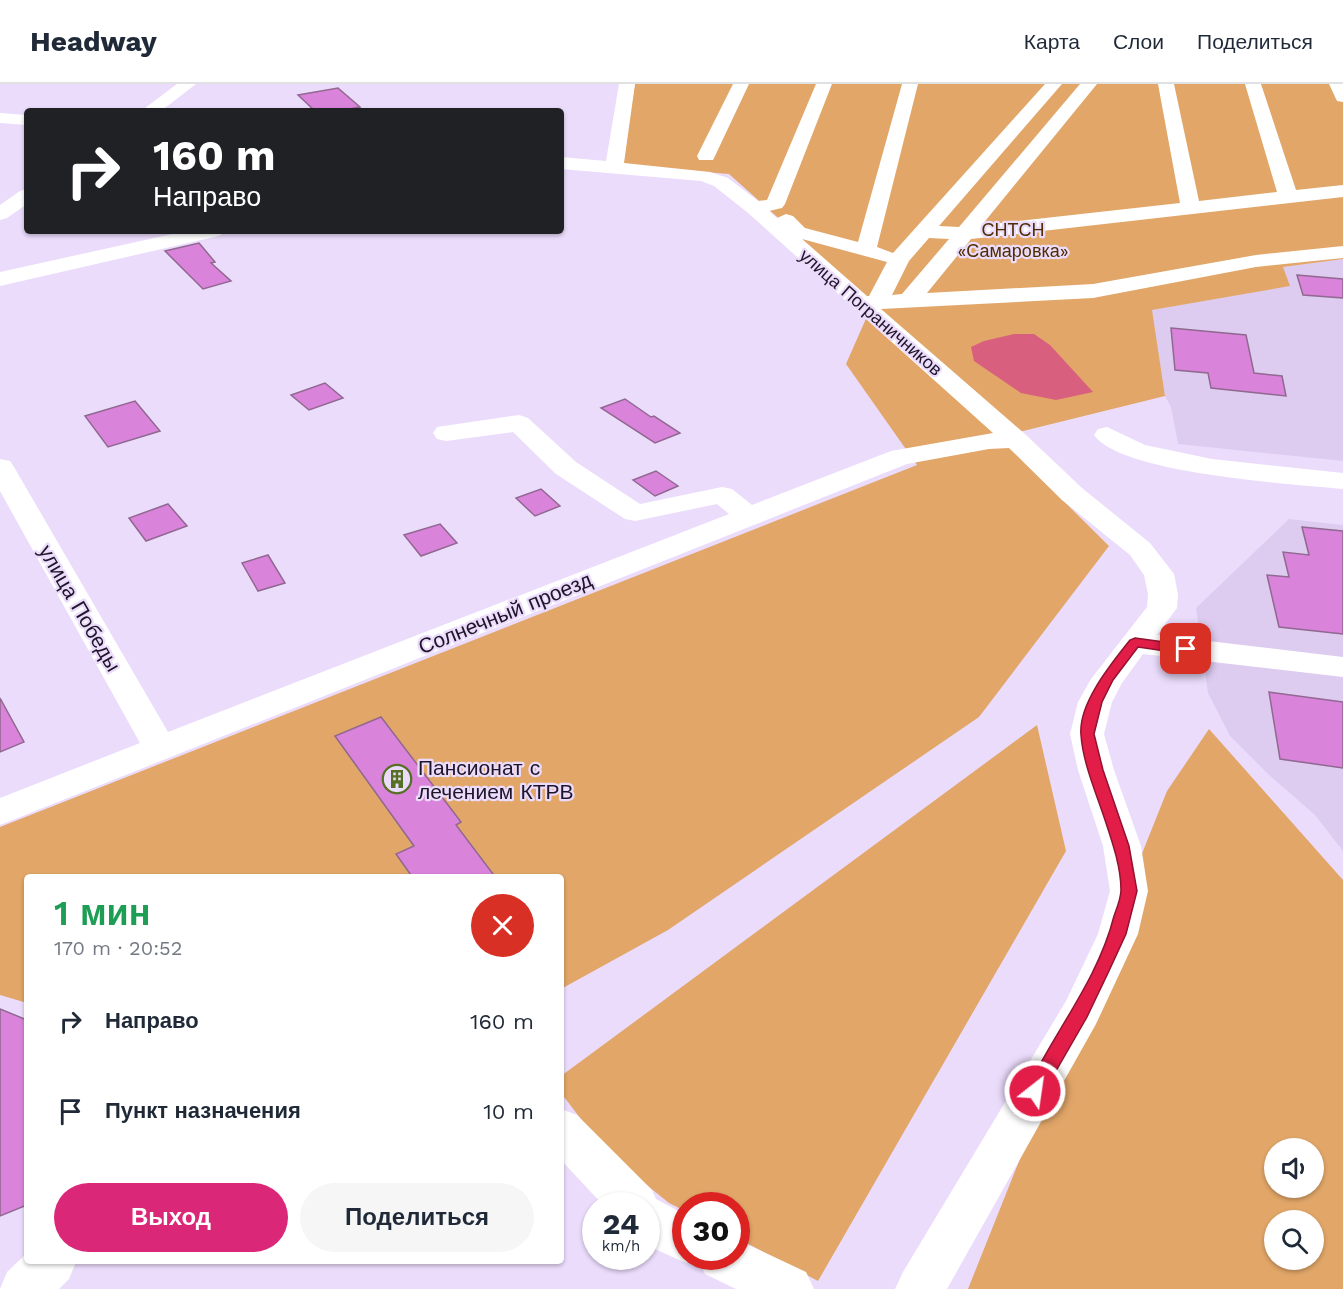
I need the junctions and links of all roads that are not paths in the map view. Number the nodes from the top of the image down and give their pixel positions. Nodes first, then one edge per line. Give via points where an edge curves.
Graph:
1 (188, 84) edge
2 (627, 84) edge
3 (741, 84) edge
4 (824, 84) edge
5 (910, 84) edge
6 (1054, 84) edge
7 (1089, 84) edge
8 (1166, 84) edge
9 (1253, 84) edge
10 (1337, 84) edge
11 (1343, 97) edge
12 (154, 108) edge
13 (0, 118) edge
14 (24, 120) edge
15 (706, 156) dead end
16 (564, 163) edge
17 (614, 167) junction
18 (1343, 191) edge
19 (24, 197) edge
20 (1289, 198) junction
21 (765, 206) junction
22 (1191, 208) junction
23 (0, 214) edge
24 (923, 232) junction
25 (967, 233) junction
26 (201, 234) edge
27 (863, 251) junction
28 (1343, 252) edge
29 (899, 259) junction
30 (0, 279) edge
31 (909, 300) junction
32 (868, 303) junction
33 (446, 433) dead end
34 (1107, 435) dead end
35 (1016, 440) junction
36 (0, 467) edge
37 (1343, 481) edge
38 (750, 517) junction
39 (1135, 643) junction
40 (1343, 667) edge
41 (161, 749) junction
42 (0, 812) edge
43 (564, 1132) edge
44 (622, 1192) edge
45 (50, 1264) edge
46 (749, 1270) edge
47 (24, 1289) edge
48 (789, 1289) edge
49 (920, 1289) edge

1 - 12 street
2 - 17 street
3 - 15 street
4 - 21 street
5 - 27 street via 868,245
6 - 24 street
7 - 25 street
8 - 22 street
9 - 20 street
10 - 11 street
13 - 14 street
16 - 17 street, улица Пограничников
17 - 21 street, улица Пограничников via 703,176
18 - 20 street
19 - 23 street
20 - 22 street
21 - 27 street via 798,232
21 - 32 street, улица Пограничников
22 - 25 street
24 - 25 street
24 - 29 street
25 - 31 street
26 - 30 street
27 - 29 street
28 - 31 street via 1256,261 1094,291
29 - 32 street
31 - 32 street
32 - 35 street, улица Пограничников
33 - 38 street via 519,423 566,468 635,513 722,495
34 - 37 street via 1137,451 1212,467
35 - 38 street, Солнечный проезд via 989,441 900,458
35 - 39 street, улица Пограничников via 1072,494 1140,549 1159,574 1162,608
36 - 41 street, улица Победы
38 - 41 street, Солнечный проезд
39 - 40 street
39 - 49 street, улица Пограничников via 1107,679 1095,702 1087,734 1122,846 1129,891 1118,934 1081,1012
41 - 42 street, Солнечный проезд
43 - 44 street
45 - 47 street
46 - 48 street

